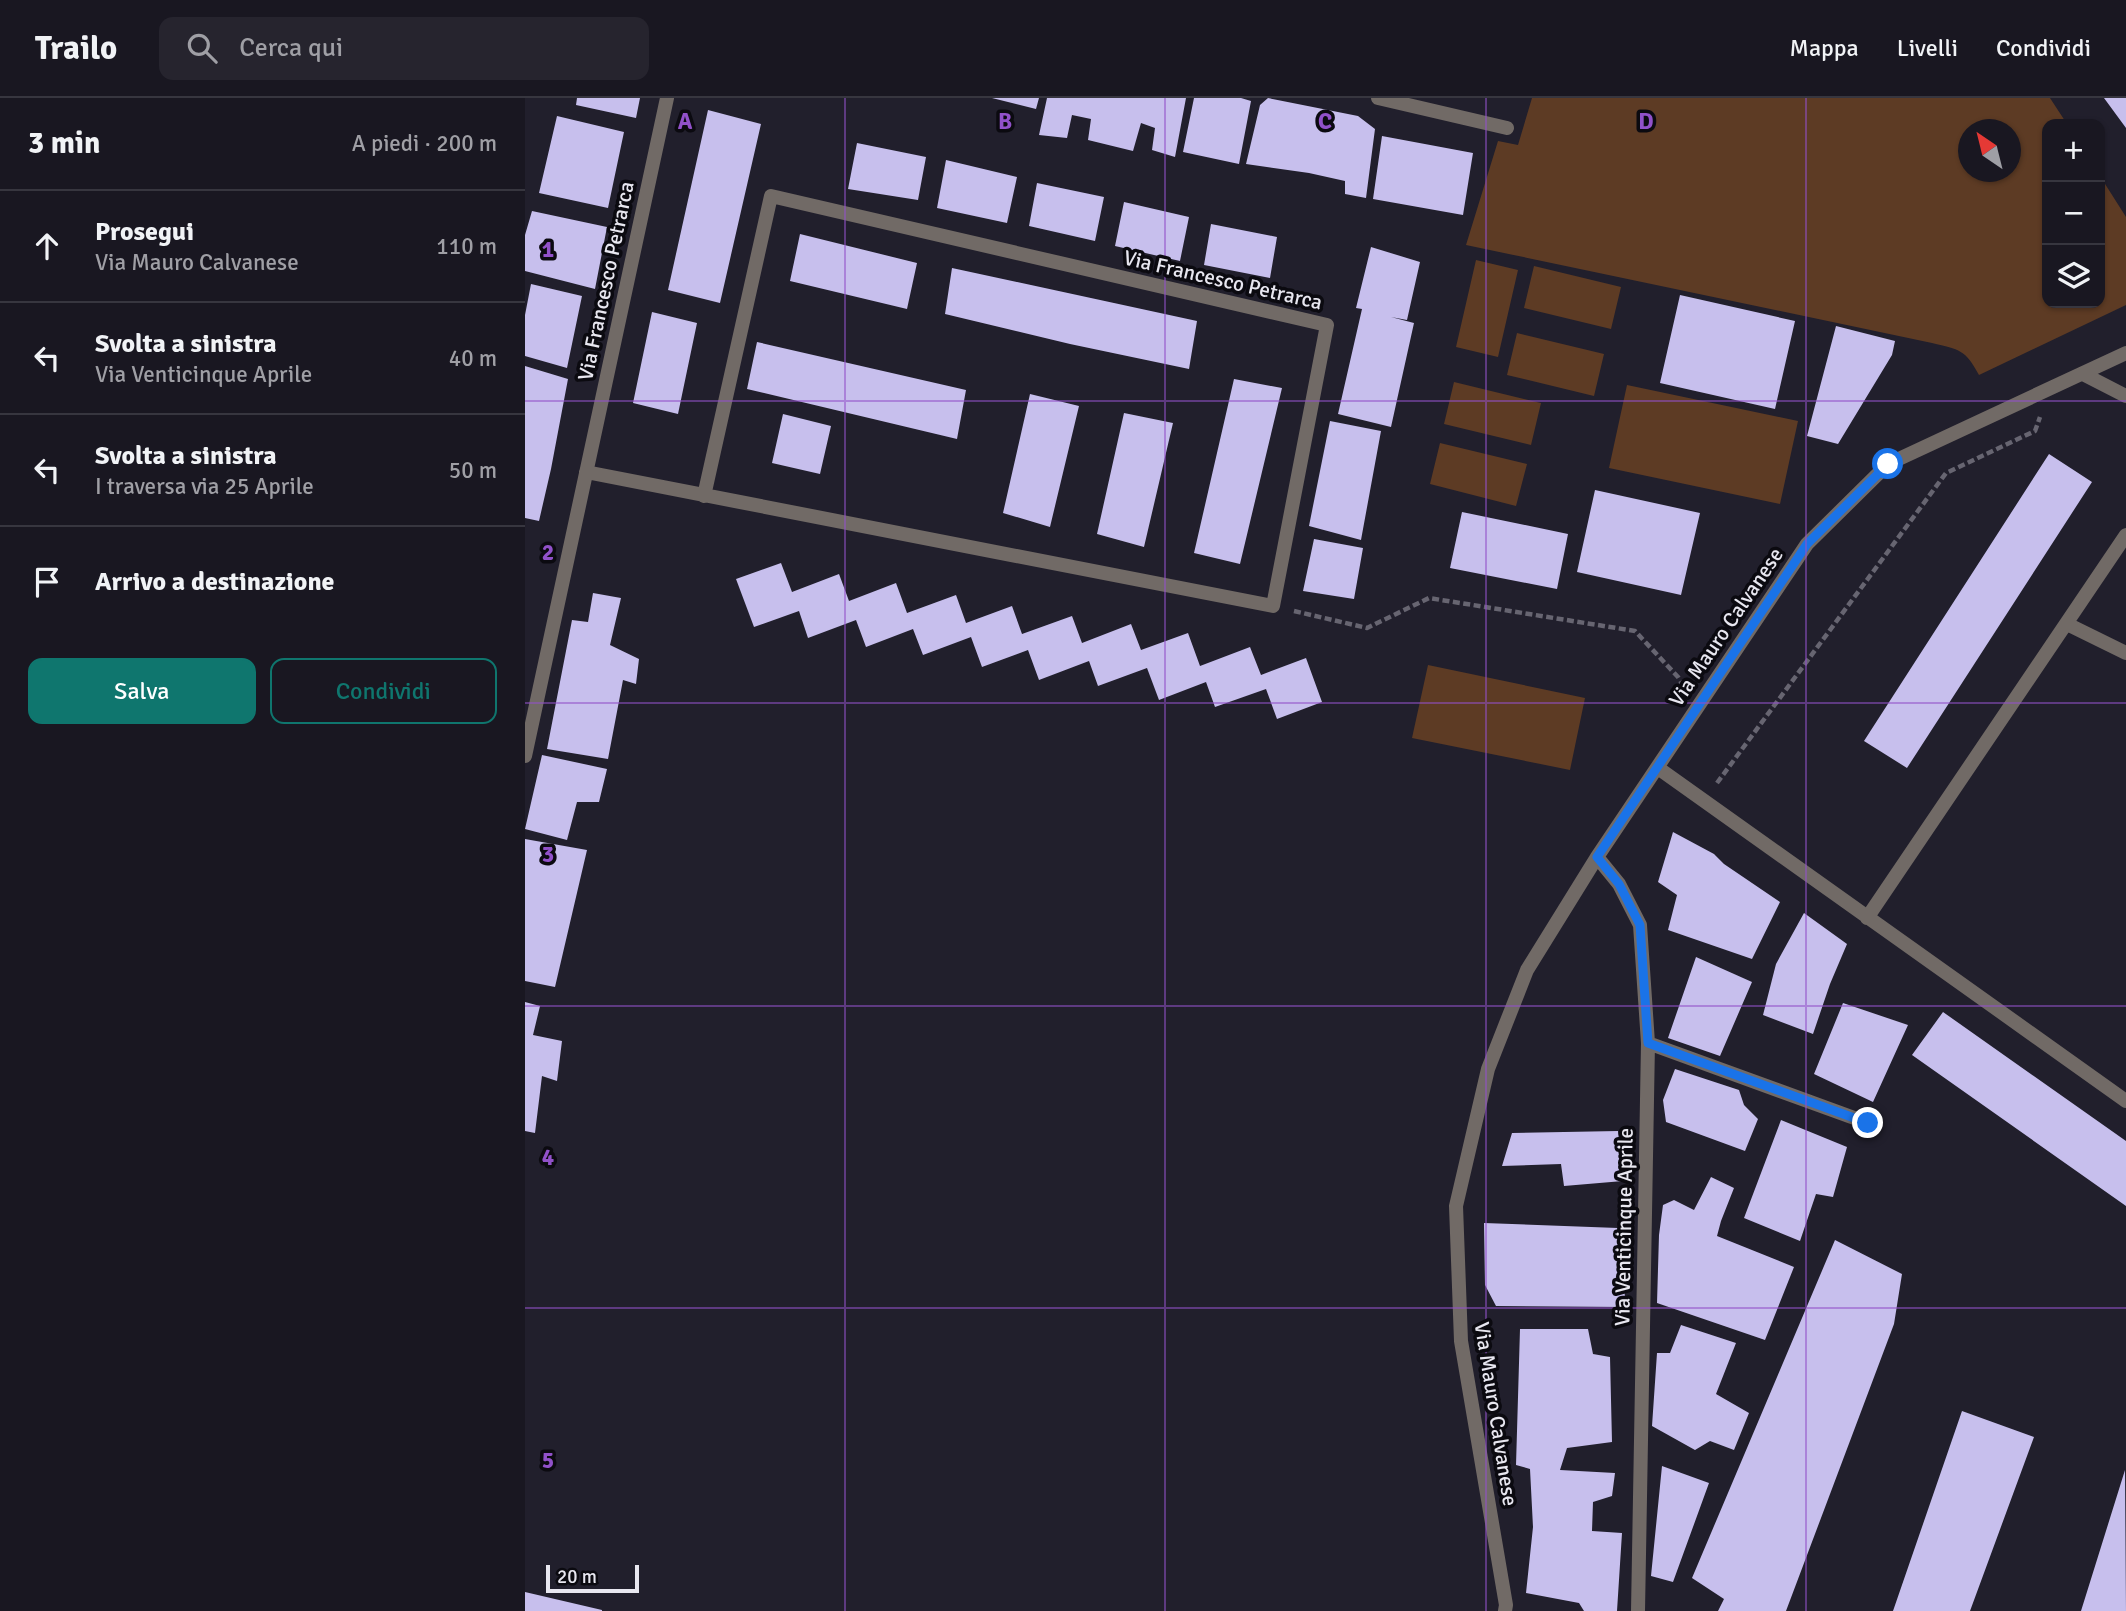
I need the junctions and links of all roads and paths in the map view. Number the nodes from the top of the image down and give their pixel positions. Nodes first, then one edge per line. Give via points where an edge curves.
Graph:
1 (667, 98) edge
2 (1378, 98) edge
3 (1507, 128) dead end
4 (2126, 353) edge
5 (2083, 374) junction
6 (2050, 389) junction
7 (2126, 396) edge
8 (586, 472) junction
9 (704, 496) junction
10 (2126, 535) edge
11 (1273, 606) junction
12 (2067, 624) junction
13 (2126, 653) edge
14 (1678, 677) dead end
15 (525, 756) edge
16 (1658, 768) junction
17 (1715, 785) dead end
18 (1597, 857) junction
19 (1867, 918) junction
20 (1648, 1043) junction
21 (2126, 1101) edge
22 (1868, 1123) dead end
23 (1505, 1611) edge
24 (1638, 1611) edge

1 - 8 street, Via Francesco Petrarca
2 - 3 street
4 - 5 street, Via Mauro Calvanese
5 - 6 street, Via Mauro Calvanese
5 - 7 street
6 - 16 street, Via Mauro Calvanese via 1888,464 1807,544
6 - 17 path via 2035,431 1946,473
8 - 9 street
8 - 15 street, Via Francesco Petrarca
9 - 11 street
9 - 11 street, Via Francesco Petrarca via 771,196 1327,325
10 - 12 street
11 - 14 path via 1367,628 1429,598 1635,631
12 - 13 street
12 - 19 street
16 - 18 street, Via Mauro Calvanese
16 - 19 street
18 - 20 street, Via Venticinque Aprile via 1619,884 1640,925
18 - 23 street, Via Mauro Calvanese via 1527,970 1488,1069 1456,1206 1461,1341
19 - 21 street
20 - 22 street
20 - 24 street, Via Venticinque Aprile

